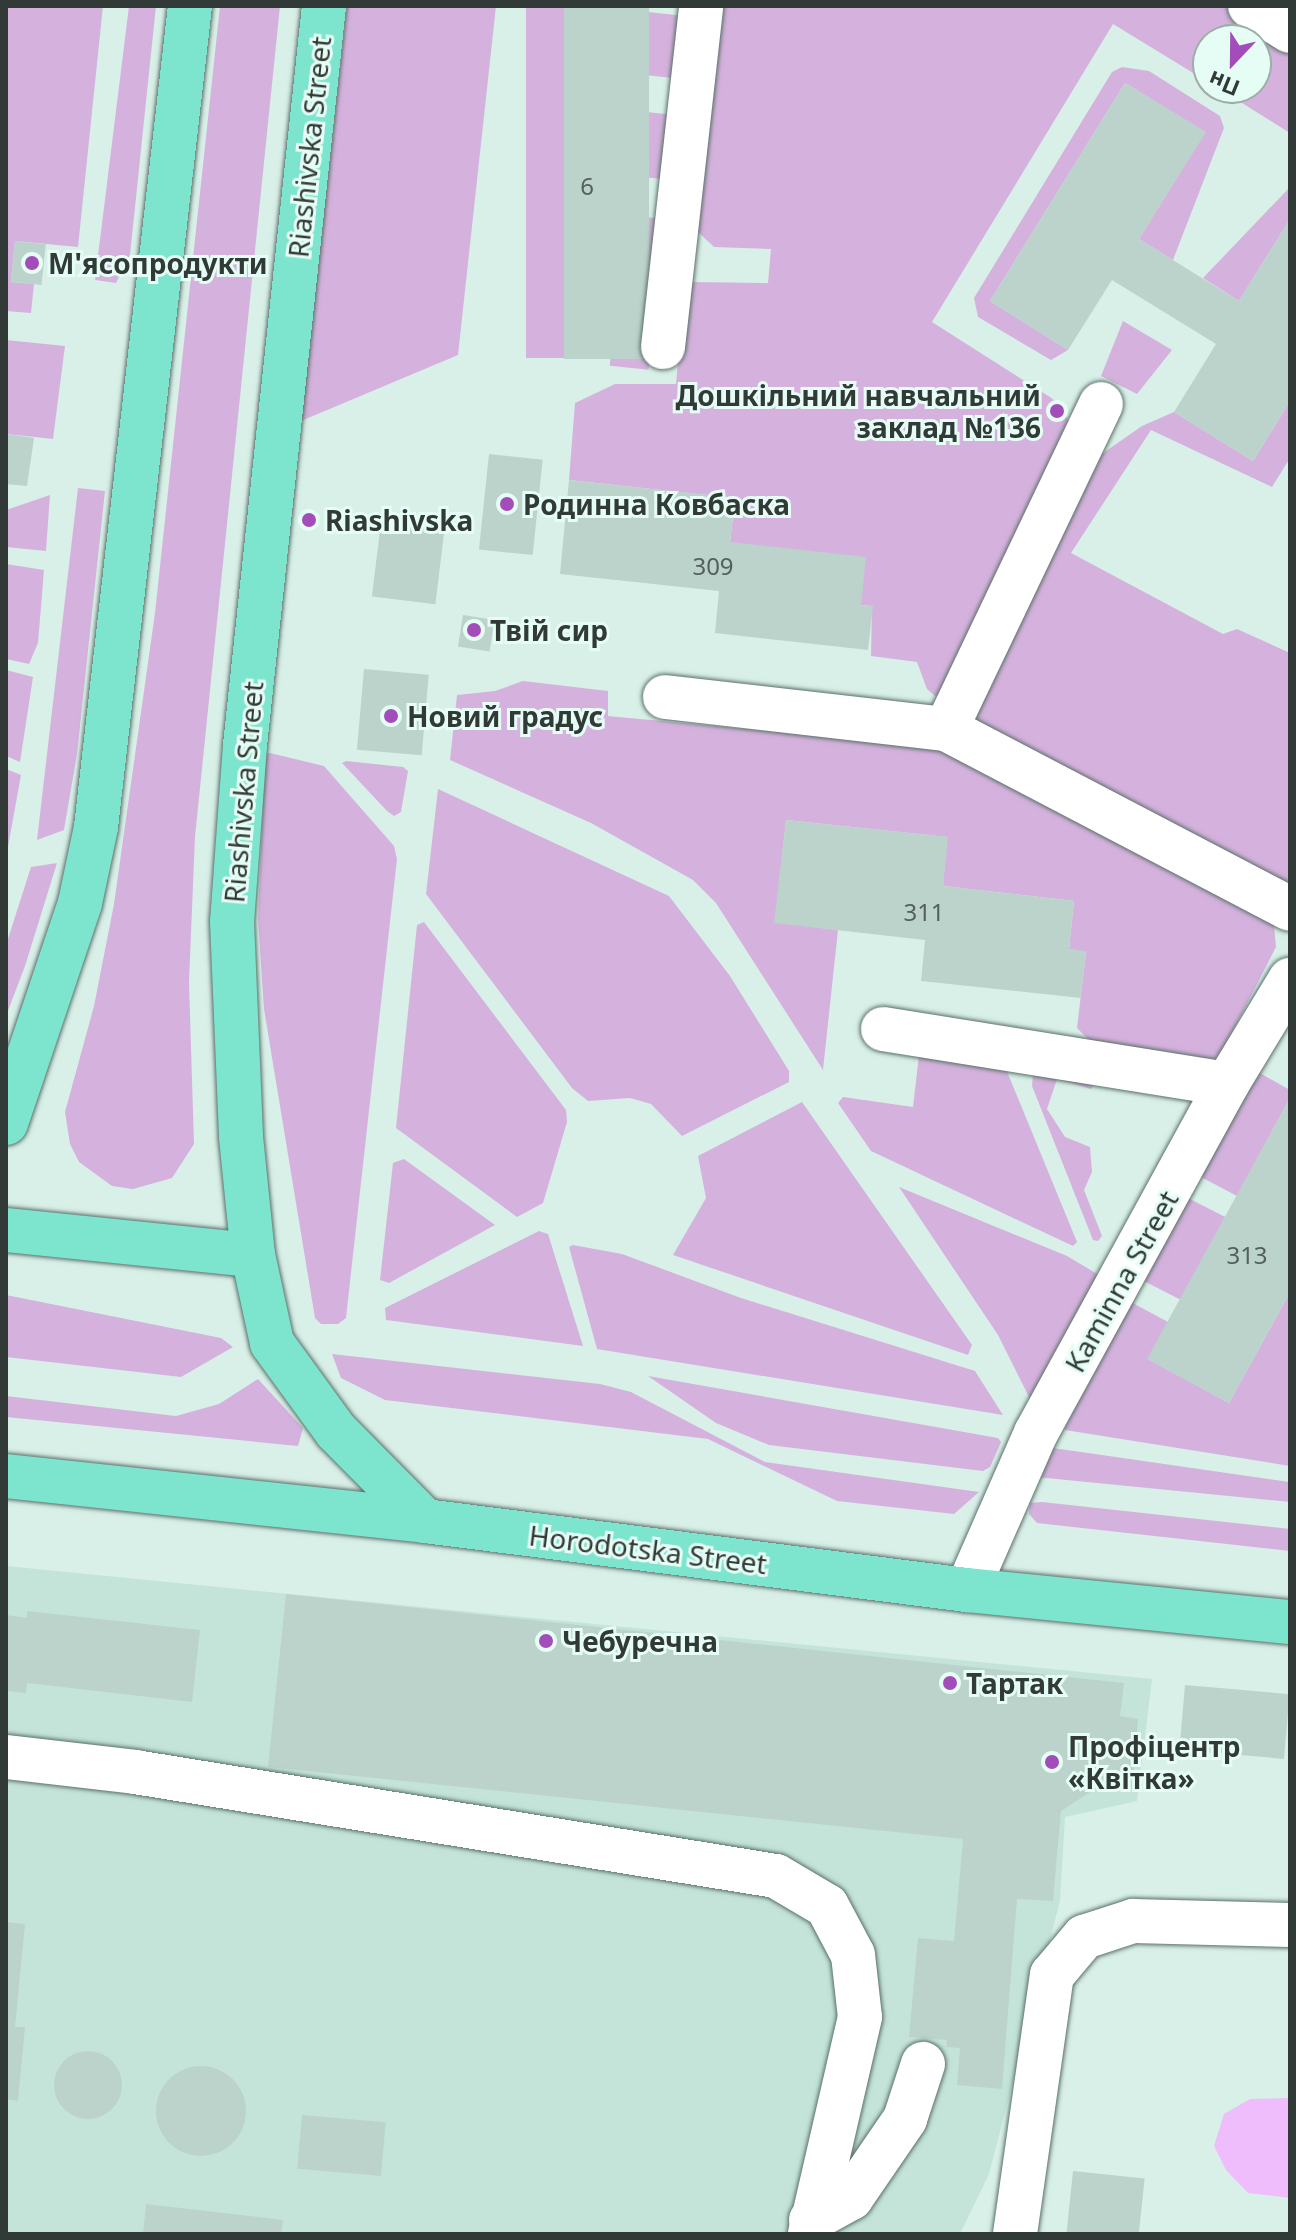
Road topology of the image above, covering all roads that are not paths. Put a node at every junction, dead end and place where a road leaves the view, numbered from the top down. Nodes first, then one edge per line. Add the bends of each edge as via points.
1 (190, 6) edge
2 (324, 6) edge
3 (701, 6) edge
4 (1250, 6) edge
5 (1290, 31) edge
6 (663, 347) dead end
7 (1101, 404) dead end
8 (665, 697) dead end
9 (946, 729) junction
10 (1290, 909) edge
11 (1290, 980) edge
12 (883, 1029) dead end
13 (1227, 1084) junction
14 (6, 1123) edge
15 (6, 1230) edge
16 (253, 1255) junction
17 (6, 1476) edge
18 (425, 1521) junction
19 (967, 1590) junction
20 (1290, 1622) edge
21 (6, 1757) edge
22 (1290, 1925) edge
23 (923, 2064) dead end
24 (810, 2227) edge
25 (1015, 2234) edge

1 - 14 main road via 96,827 80,903
2 - 16 main road, Riashivska Street via 245,745 232,921 241,1137
3 - 6 street
4 - 5 street
7 - 9 street
8 - 9 street
9 - 10 street
11 - 13 street, Kaminna Street
12 - 13 street
13 - 19 street, Kaminna Street via 1036,1433
15 - 16 main road
16 - 18 main road, Riashivska Street via 272,1343 336,1431
17 - 18 main road, Horodotska Street
18 - 19 main road, Horodotska Street
19 - 20 main road, Horodotska Street
21 - 24 street via 150,1774 776,1876 827,1906 853,1955 860,2017
22 - 25 street via 1133,1921 1084,1937 1052,1975
23 - 24 street via 905,2119 851,2198

